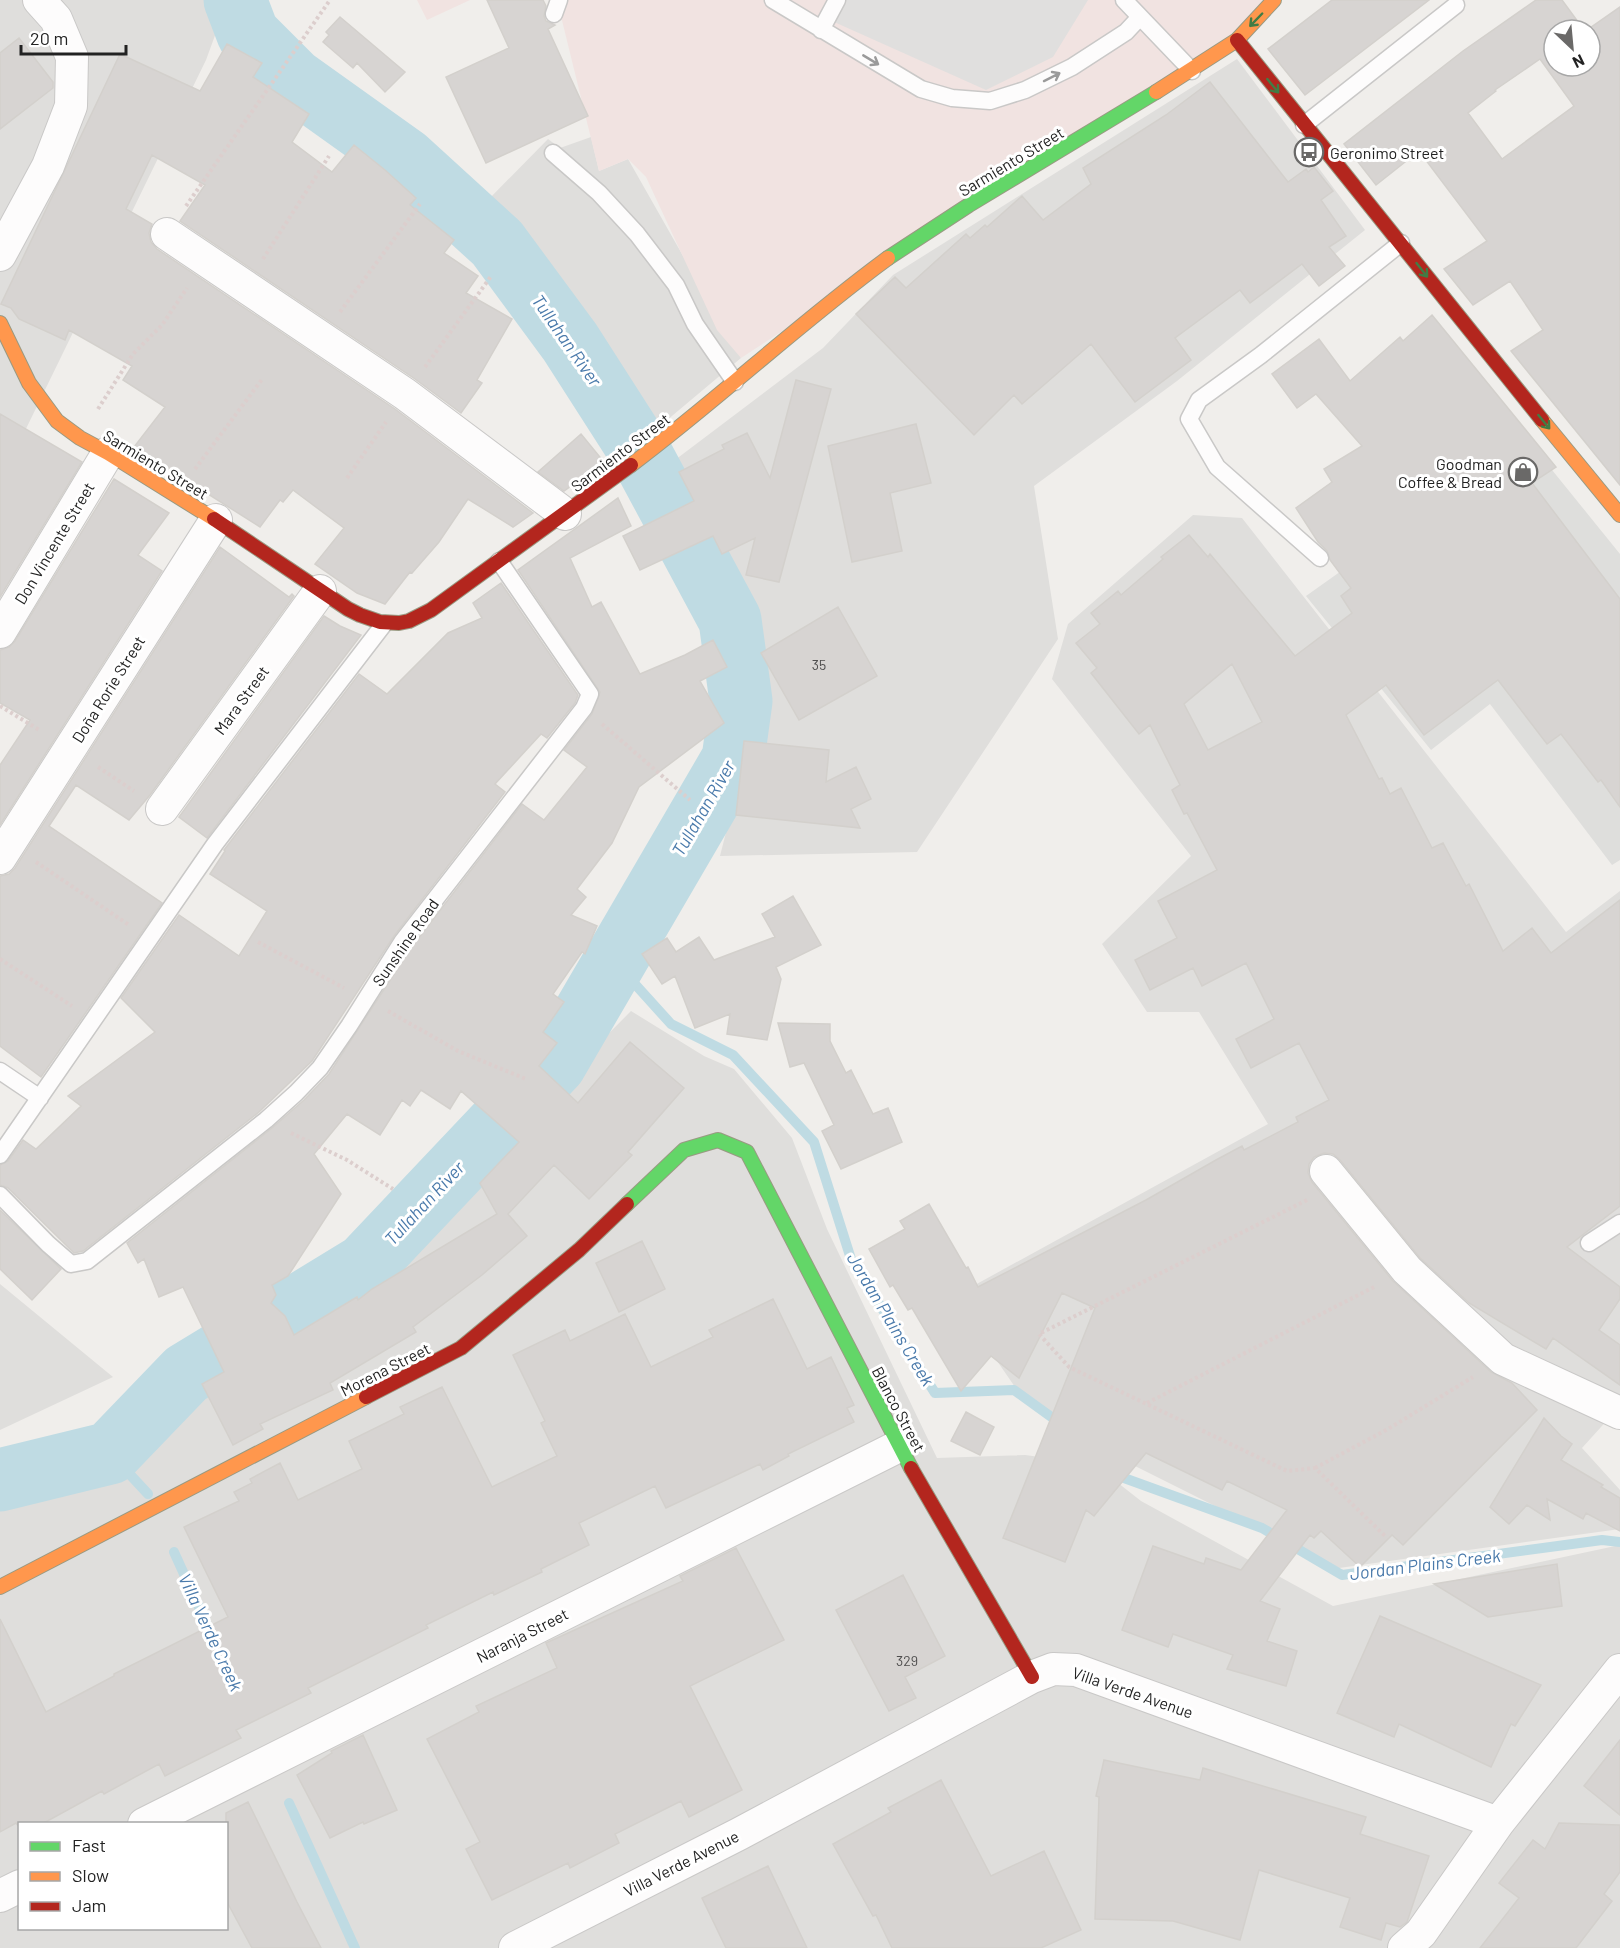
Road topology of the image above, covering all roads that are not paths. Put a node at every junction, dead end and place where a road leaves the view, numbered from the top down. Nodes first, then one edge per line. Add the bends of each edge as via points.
1 (39, 0) edge
2 (773, 0) edge
3 (837, 0) edge
4 (1124, 0) edge
5 (1274, 0) edge
6 (1456, 5) dead end
7 (1140, 17) junction
8 (821, 30) junction
9 (1237, 40) junction
10 (1192, 71) junction
11 (1304, 125) junction
12 (553, 153) dead end
13 (167, 234) road end
14 (1401, 243) junction
15 (0, 255) edge
16 (0, 323) edge
17 (735, 382) junction
18 (108, 453) junction
19 (565, 514) junction
20 (1620, 515) edge
21 (216, 520) junction
22 (1320, 558) dead end
23 (499, 561) junction
24 (320, 591) junction
25 (384, 624) junction
26 (0, 632) edge
27 (162, 809) road end
28 (5, 851) edge
29 (0, 1071) edge
30 (40, 1098) junction
31 (747, 1152) joint
32 (0, 1155) edge
33 (1332, 1178) road end
34 (0, 1195) edge
35 (1620, 1223) edge
36 (1589, 1243) dead end
37 (1620, 1413) edge
38 (899, 1446) junction
39 (0, 1587) edge
40 (1620, 1670) edge
41 (1032, 1677) junction
42 (148, 1822) edge
43 (1498, 1823) junction
44 (18, 1887) edge
45 (0, 1896) edge
46 (515, 1948) edge
47 (1404, 1948) edge

1 - 15 street via 56,19 72,57 71,106 48,165
2 - 8 lane
3 - 8 lane
4 - 7 lane
5 -> 9 street, Sarmiento Street
6 - 11 lane
8 -> 7 lane via 921,89 952,98 990,101 1025,90 1072,67 1126,32
7 - 10 lane
9 - 10 street, Sarmiento Street
9 -> 11 street
10 - 17 street, Sarmiento Street via 888,258
11 - 14 street
12 - 17 lane via 599,193 637,234 676,285 695,324
13 - 19 street via 405,394
14 -> 20 street
14 - 22 lane via 1262,355 1199,400 1189,419 1216,467
16 - 18 street, Sarmiento Street via 42,403 57,421
17 - 19 street, Sarmiento Street
18 - 21 street, Sarmiento Street
18 - 26 street, Don Vincente Street
19 - 23 street, Sarmiento Street
21 - 24 street, Sarmiento Street
21 - 28 street, Doña Rorie Street
23 - 25 street, Sarmiento Street via 416,619
23 - 34 lane, Sunshine Road via 590,694 584,708 402,942 320,1068 266,1120 87,1261 71,1264
24 - 25 street, Sarmiento Street via 366,619
24 - 27 street, Mara Street
25 - 30 lane via 215,844
29 - 30 lane
30 - 32 lane
31 - 38 street, Blanco Street
31 - 39 street, Morena Street via 718,1140 684,1150 579,1250 461,1348
33 - 37 street via 1407,1270 1503,1359
35 - 36 lane
38 - 41 street, Blanco Street
38 - 42 street, Naranja Street
40 - 43 street
41 - 43 street, Villa Verde Avenue via 1053,1669 1076,1670
41 - 46 street, Villa Verde Avenue via 739,1834
43 - 47 street via 1421,1933
44 - 45 street

